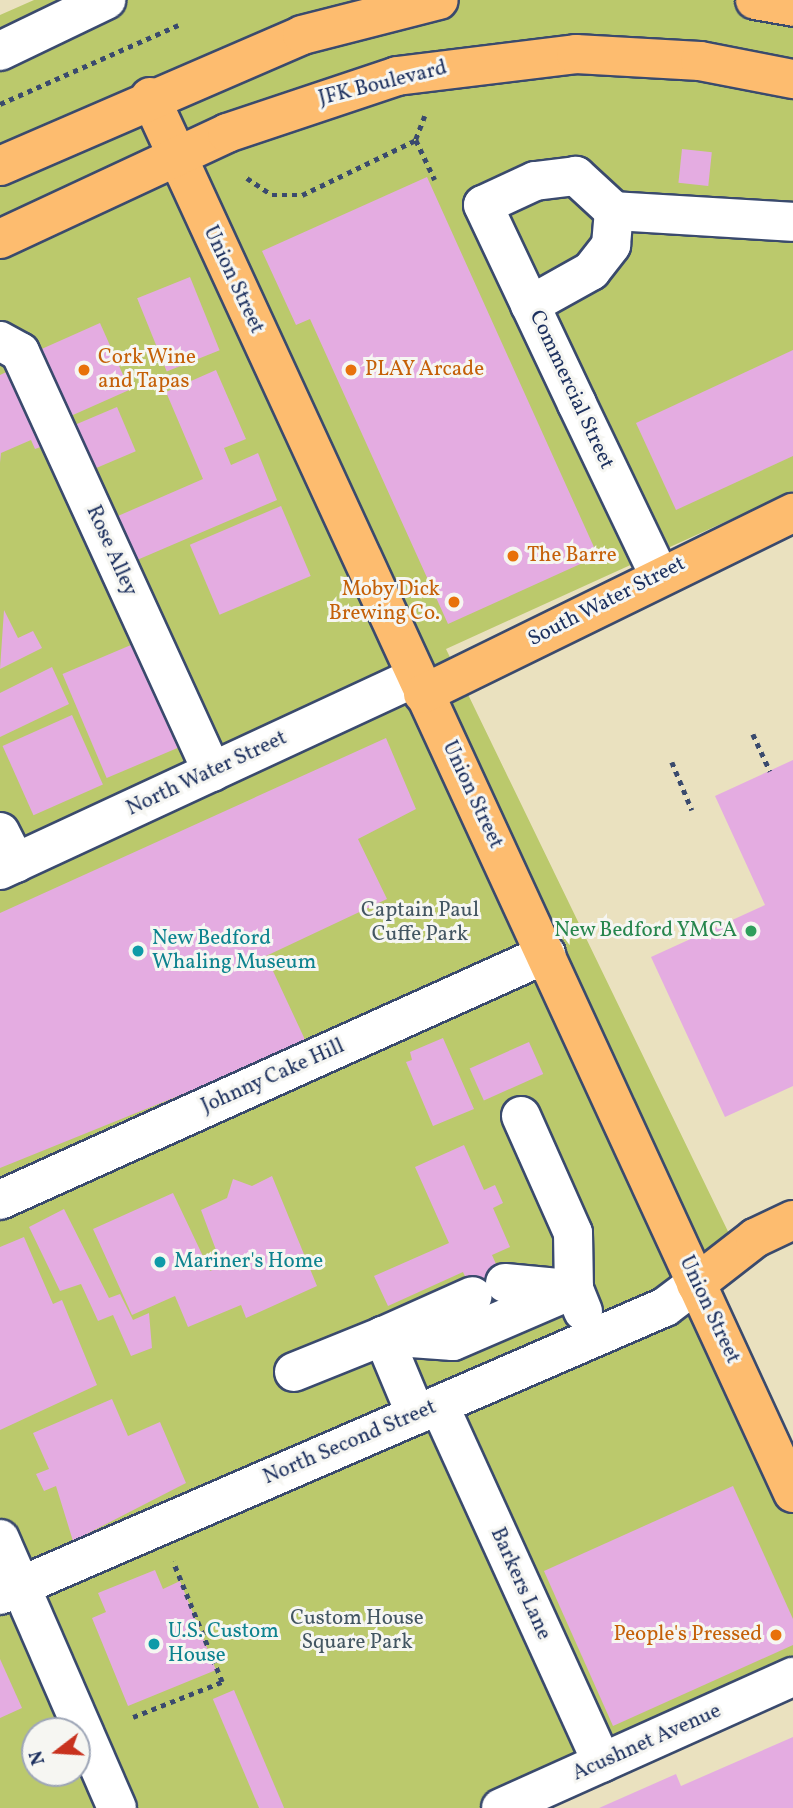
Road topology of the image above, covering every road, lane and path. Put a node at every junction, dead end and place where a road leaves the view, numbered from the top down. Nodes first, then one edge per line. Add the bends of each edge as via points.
1 (106, 0) edge
2 (439, 0) edge
3 (755, 0) edge
4 (793, 7) edge
5 (178, 25) dead end
6 (0, 51) edge
7 (793, 79) edge
8 (150, 97) junction
9 (0, 104) edge
10 (425, 116) dead end
11 (416, 141) junction
12 (176, 155) junction
13 (0, 166) edge
14 (247, 178) dead end
15 (435, 180) dead end
16 (614, 211) junction
17 (793, 222) edge
18 (0, 239) edge
19 (530, 304) junction
20 (0, 341) edge
21 (793, 513) edge
22 (659, 575) junction
23 (419, 686) junction
24 (753, 734) dead end
25 (672, 762) dead end
26 (770, 771) dead end
27 (212, 772) junction
28 (692, 810) dead end
29 (5, 855) edge
30 (546, 954) junction
31 (521, 1116) dead end
32 (0, 1200) edge
33 (793, 1220) edge
34 (696, 1284) junction
35 (574, 1289) junction
36 (383, 1336) junction
37 (594, 1338) junction
38 (293, 1372) dead end
39 (428, 1410) junction
40 (793, 1493) edge
41 (0, 1539) edge
42 (173, 1562) dead end
43 (10, 1591) edge
44 (793, 1677) edge
45 (133, 1717) dead end
46 (602, 1763) junction
47 (117, 1808) edge
48 (501, 1808) edge

1 - 6 street
2 - 8 main road via 303,35
3 - 4 main road
5 - 9 path
7 - 12 main road, JFK Boulevard via 643,56 576,54 463,65 348,88
8 - 12 main road, Union Street
8 - 13 main road
10 - 11 path
11 - 14 path via 302,195 272,195
11 - 15 path
12 - 18 main road, JFK Boulevard
12 - 23 main road, Union Street
16 - 17 street
16 - 19 street via 616,229 603,258
16 - 19 street, Commercial Street via 576,176 535,181 483,205
19 - 22 street, Commercial Street
20 - 27 street, Rose Alley via 20,352
21 - 22 main road, South Water Street
22 - 23 main road, South Water Street
23 - 27 street, North Water Street
23 - 30 main road, Union Street
24 - 26 path
25 - 28 path
27 - 29 street, North Water Street
30 - 32 street, Johnny Cake Hill
30 - 34 main road, Union Street
31 - 35 street via 573,1233
33 - 34 main road via 746,1244
34 - 37 street, North Second Street via 665,1307
34 - 40 main road, Union Street
35 - 36 street via 489,1289
35 - 36 street via 453,1341
35 - 37 street
36 - 38 street
36 - 39 street, Barkers Lane
37 - 39 street, North Second Street
39 - 43 street, North Second Street
39 - 46 street, Barkers Lane
41 - 43 street
42 - 45 path via 222,1682
43 - 47 street
44 - 46 street, Acushnet Avenue
46 - 48 street, Acushnet Avenue

